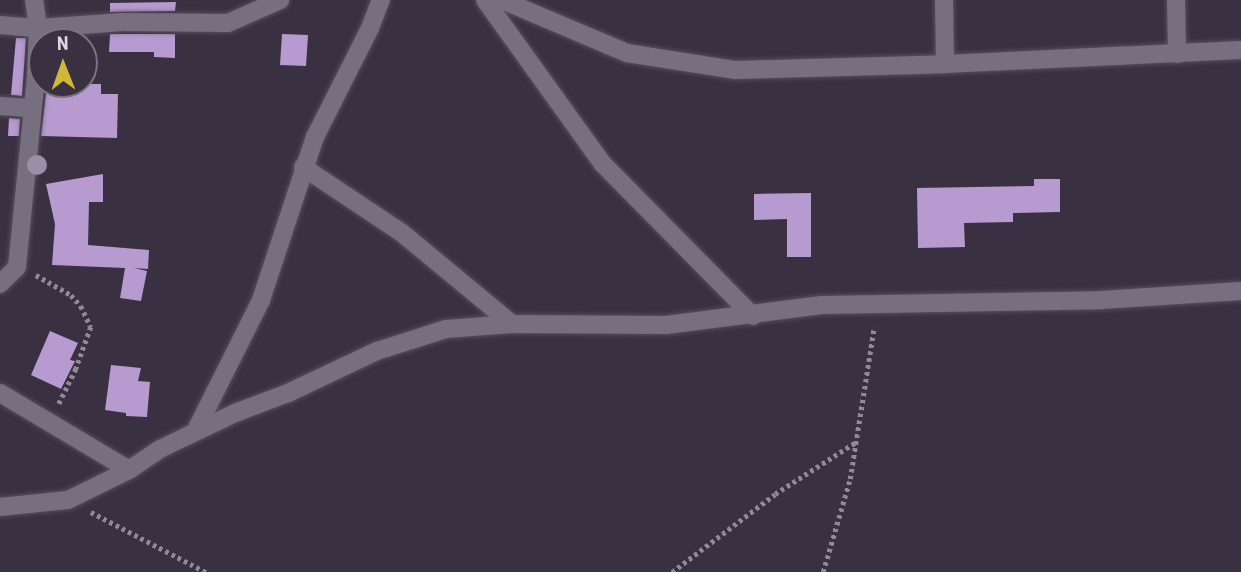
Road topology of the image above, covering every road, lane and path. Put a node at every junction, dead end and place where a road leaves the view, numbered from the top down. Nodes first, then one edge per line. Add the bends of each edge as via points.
1 (34, 0) edge
2 (280, 0) edge
3 (381, 0) edge
4 (485, 0) edge
5 (502, 0) edge
6 (944, 0) edge
7 (1176, 0) edge
8 (0, 25) edge
9 (38, 28) junction
10 (1241, 50) edge
11 (1177, 54) junction
12 (945, 64) junction
13 (33, 98) edge
14 (0, 106) edge
15 (32, 108) junction
16 (303, 167) junction
17 (17, 267) junction
18 (0, 284) edge
19 (1241, 291) edge
20 (883, 306) junction
21 (753, 316) junction
22 (512, 324) junction
23 (0, 393) edge
24 (48, 424) junction
25 (195, 432) junction
26 (857, 442) junction
27 (129, 470) junction
28 (68, 500) junction
29 (0, 507) edge
30 (206, 572) edge
31 (672, 572) edge
32 (823, 572) edge

1 - 9 street
2 - 9 street via 228,23 123,22
3 - 16 street
4 - 21 street via 602,163
5 - 12 street via 627,53 736,70
6 - 12 street
7 - 11 street
8 - 9 street
10 - 11 street
11 - 12 street
13 - 15 street
14 - 15 street
15 - 17 street
16 - 22 street via 402,233
16 - 25 street via 261,300
17 - 18 street
17 - 24 path via 71,295 91,327
19 - 20 street
20 - 21 street via 822,305
20 - 26 path via 874,328
21 - 22 street via 666,325
22 - 25 street via 446,329 377,351
23 - 24 street
24 - 27 street
25 - 27 street
26 - 31 path via 775,494
26 - 32 path
27 - 28 street
28 - 29 street
28 - 30 path

